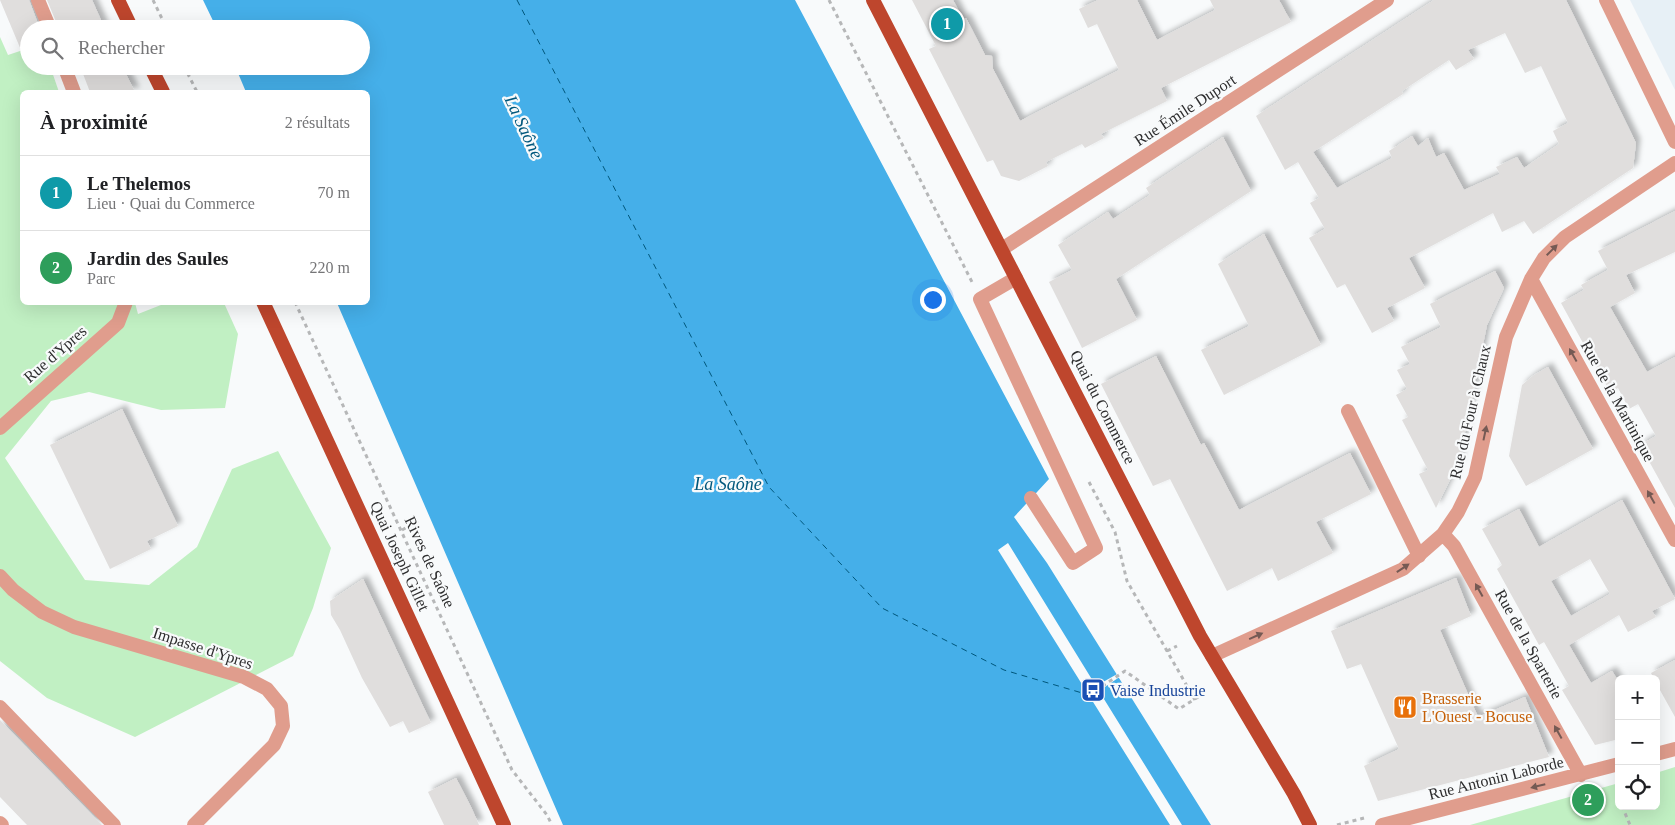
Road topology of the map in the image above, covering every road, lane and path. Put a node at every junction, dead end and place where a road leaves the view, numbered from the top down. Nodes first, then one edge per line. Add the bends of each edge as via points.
1 (38, 0) edge
2 (118, 0) edge
3 (153, 0) edge
4 (829, 0) edge
5 (873, 0) edge
6 (1387, 0) edge
7 (1606, 0) edge
8 (46, 20) edge
9 (128, 20) edge
10 (163, 20) edge
11 (67, 75) edge
12 (154, 75) edge
13 (188, 75) edge
14 (73, 90) edge
15 (161, 90) edge
16 (196, 90) edge
17 (1675, 142) edge
18 (1675, 164) edge
19 (1002, 249) junction
20 (964, 269) dead end
21 (1016, 278) junction
22 (1531, 279) junction
23 (125, 305) edge
24 (264, 305) edge
25 (296, 305) edge
26 (1348, 411) dead end
27 (0, 428) edge
28 (1031, 498) dead end
29 (418, 521) dead end
30 (402, 530) junction
31 (1443, 534) junction
32 (1675, 540) edge
33 (1419, 556) junction
34 (0, 576) edge
35 (1177, 646) dead end
36 (1167, 651) dead end
37 (1212, 656) junction
38 (1204, 694) dead end
39 (1089, 695) dead end
40 (0, 707) edge
41 (1675, 749) edge
42 (1660, 753) edge
43 (1616, 765) edge
44 (1581, 775) junction
45 (1624, 810) edge
46 (114, 825) edge
47 (194, 825) edge
48 (504, 825) edge
49 (552, 825) edge
50 (1310, 825) edge
51 (1382, 825) edge
52 (1630, 825) edge

1 - 8 street
2 - 9 main road
3 - 10 path
4 - 20 path
5 - 19 main road, Quai du Commerce
6 - 19 street, Rue Émile Duport
7 - 17 street
11 - 14 street
12 - 15 main road
13 - 16 path
22 -> 18 street, Rue du Four à Chaux via 1544,258 1565,237
19 - 21 main road, Quai du Commerce
21 - 28 street via 980,299 1096,548 1074,563
21 - 37 main road, Quai du Commerce
31 -> 22 street, Rue du Four à Chaux via 1475,477 1506,337
32 -> 22 street, Rue de la Martinique
23 - 27 street, Rue d'Ypres via 118,323
24 - 48 main road, Quai Joseph Gillet
25 - 30 path, Rives de Saône
26 - 33 street
29 - 30 path
30 - 49 path, Rives de Saône via 512,770
31 - 33 street, Rue du Four à Chaux
44 -> 31 street, Rue de la Sparterie via 1454,546
37 -> 33 street, Rue du Four à Chaux via 1403,569
34 - 47 street, Impasse d'Ypres via 13,590 50,616 74,627 244,677 267,689 281,706 283,726 274,746
35 - 36 path
37 - 50 main road, Quai du Commerce
38 - 39 path via 1179,709 1125,671
40 - 46 street
41 - 42 street
43 - 44 street, Rue Antonin Laborde
44 -> 51 street, Rue Antonin Laborde
45 - 52 path

